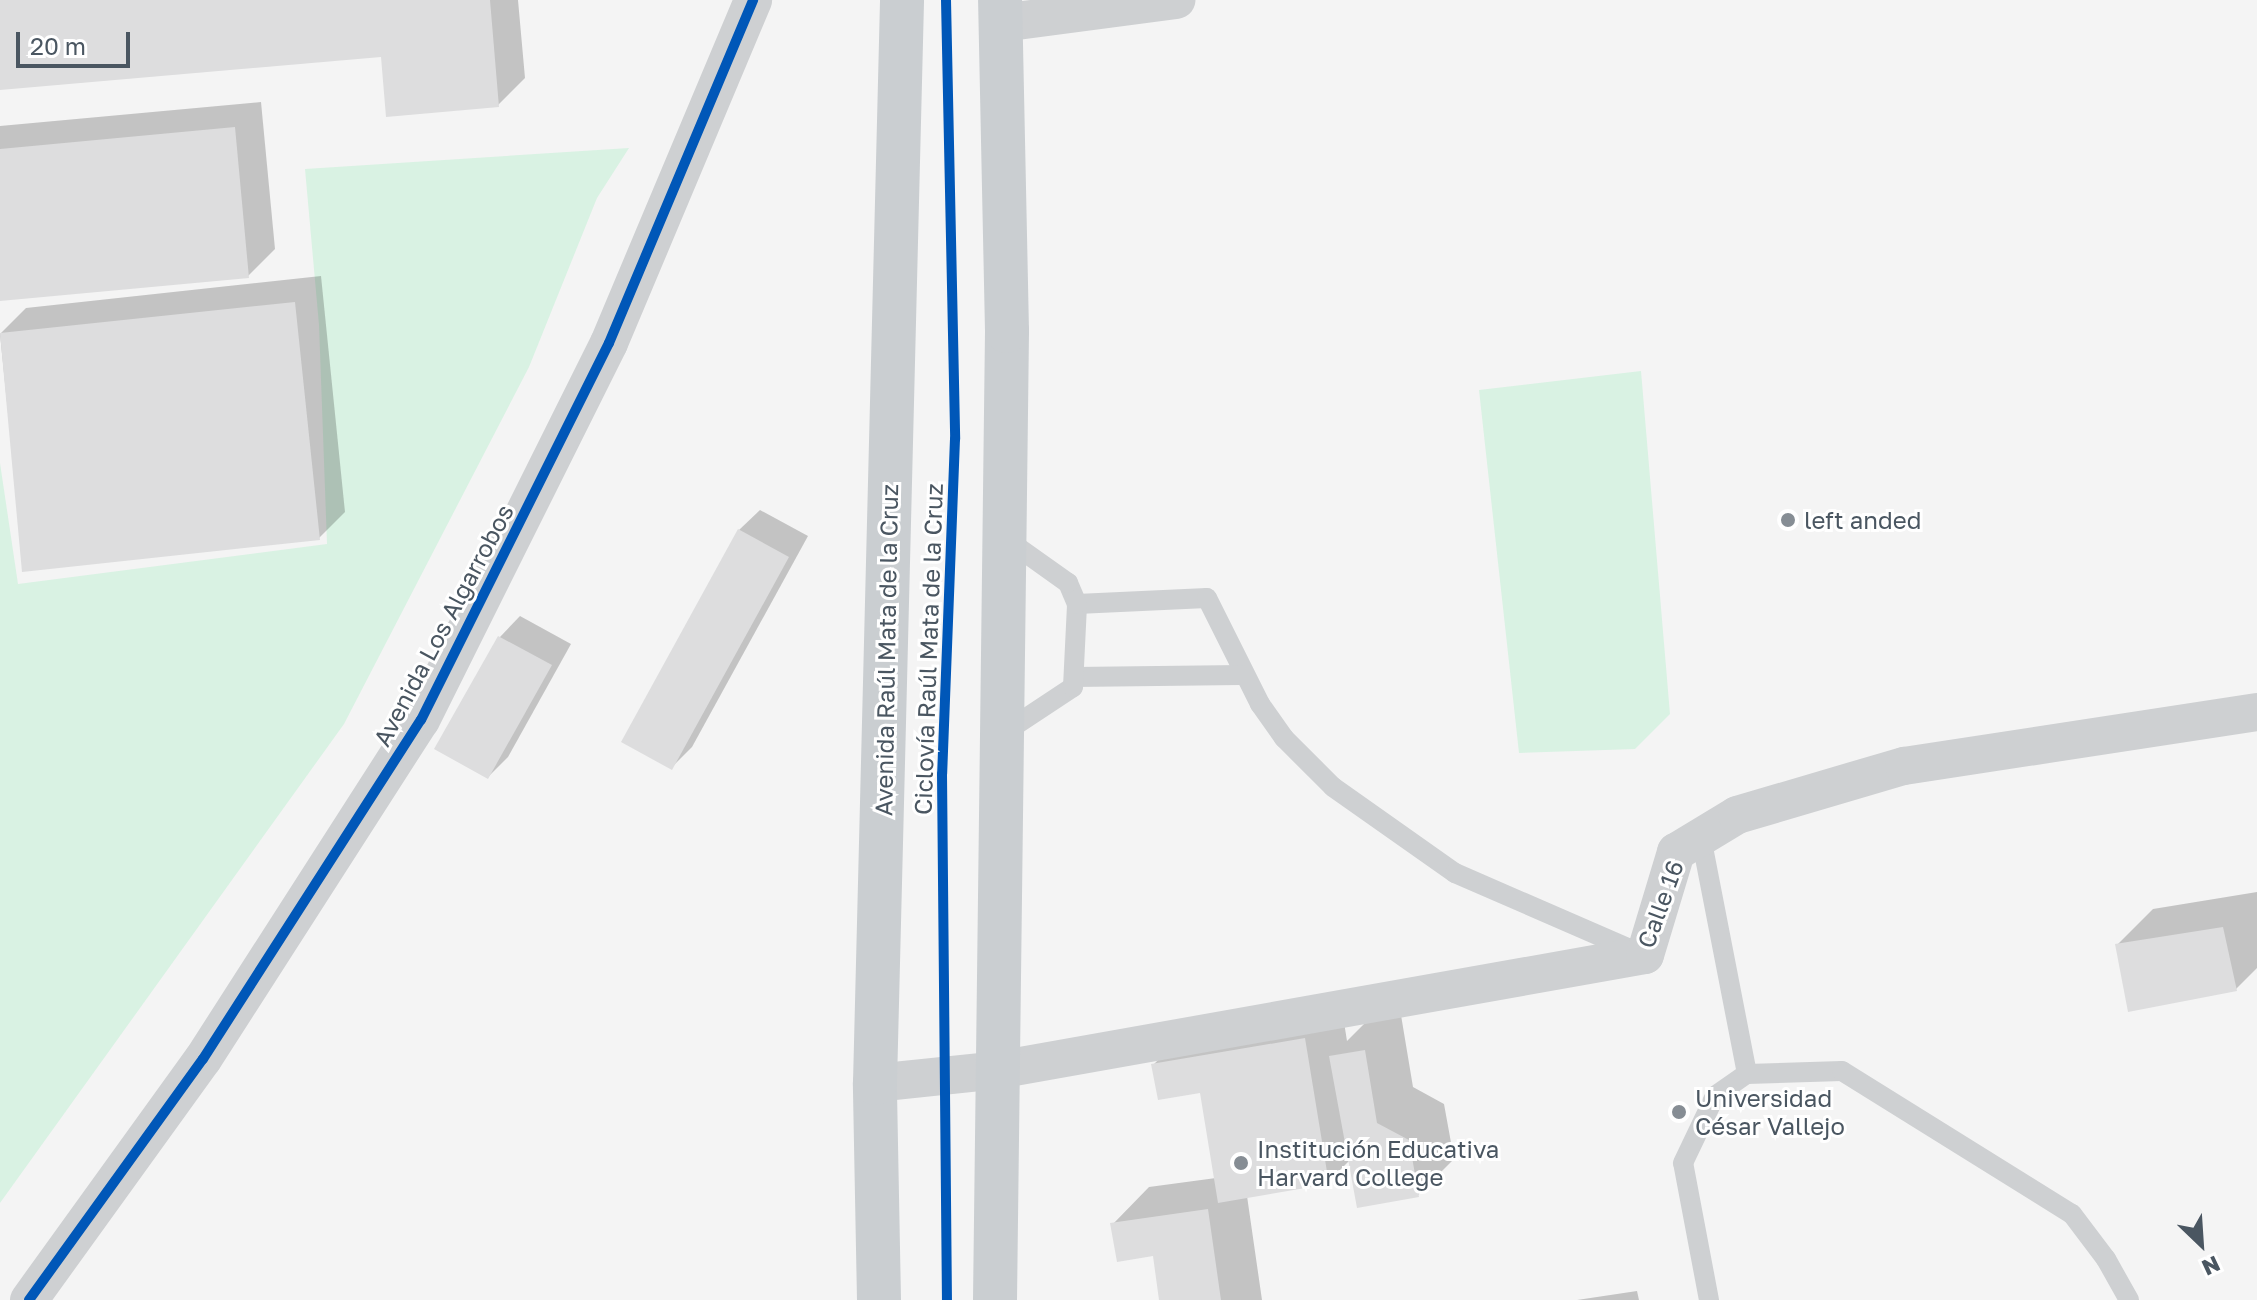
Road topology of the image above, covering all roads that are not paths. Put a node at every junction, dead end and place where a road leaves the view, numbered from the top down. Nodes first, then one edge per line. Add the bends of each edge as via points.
1 (753, 0) edge
2 (902, 0) edge
3 (1176, 0) edge
4 (1001, 11) edge
5 (1005, 538) junction
6 (1077, 604) junction
7 (1241, 675) junction
8 (1074, 677) junction
9 (2257, 712) edge
10 (1002, 734) junction
11 (1701, 837) junction
12 (1645, 955) junction
13 (998, 1070) junction
14 (1747, 1074) junction
15 (875, 1083) junction
16 (29, 1300) edge
17 (879, 1300) edge
18 (995, 1300) edge
19 (1709, 1300) edge
20 (2129, 1300) edge

1 - 16 street, Avenida Los Algarrobos via 609,343 421,720 203,1059
2 - 15 main road, Avenida Raúl Mata de la Cruz
3 - 4 street
4 - 5 main road
5 - 6 lane via 1068,583
5 - 10 main road
6 - 7 lane via 1207,598
6 - 8 lane
7 - 8 lane
7 - 12 lane via 1284,738 1333,787 1387,826 1455,873 1505,899
8 - 10 lane via 1073,687
9 - 11 street, Calle 16 via 1904,766 1737,815
10 - 13 main road
11 - 12 street, Calle 16 via 1676,852
11 - 14 lane
12 - 13 street, Calle 16
13 - 15 street, Calle 16
13 - 18 main road
14 - 19 lane via 1715,1096 1683,1163
14 - 20 lane via 1842,1071 2072,1214
15 - 17 main road, Avenida Raúl Mata de la Cruz

